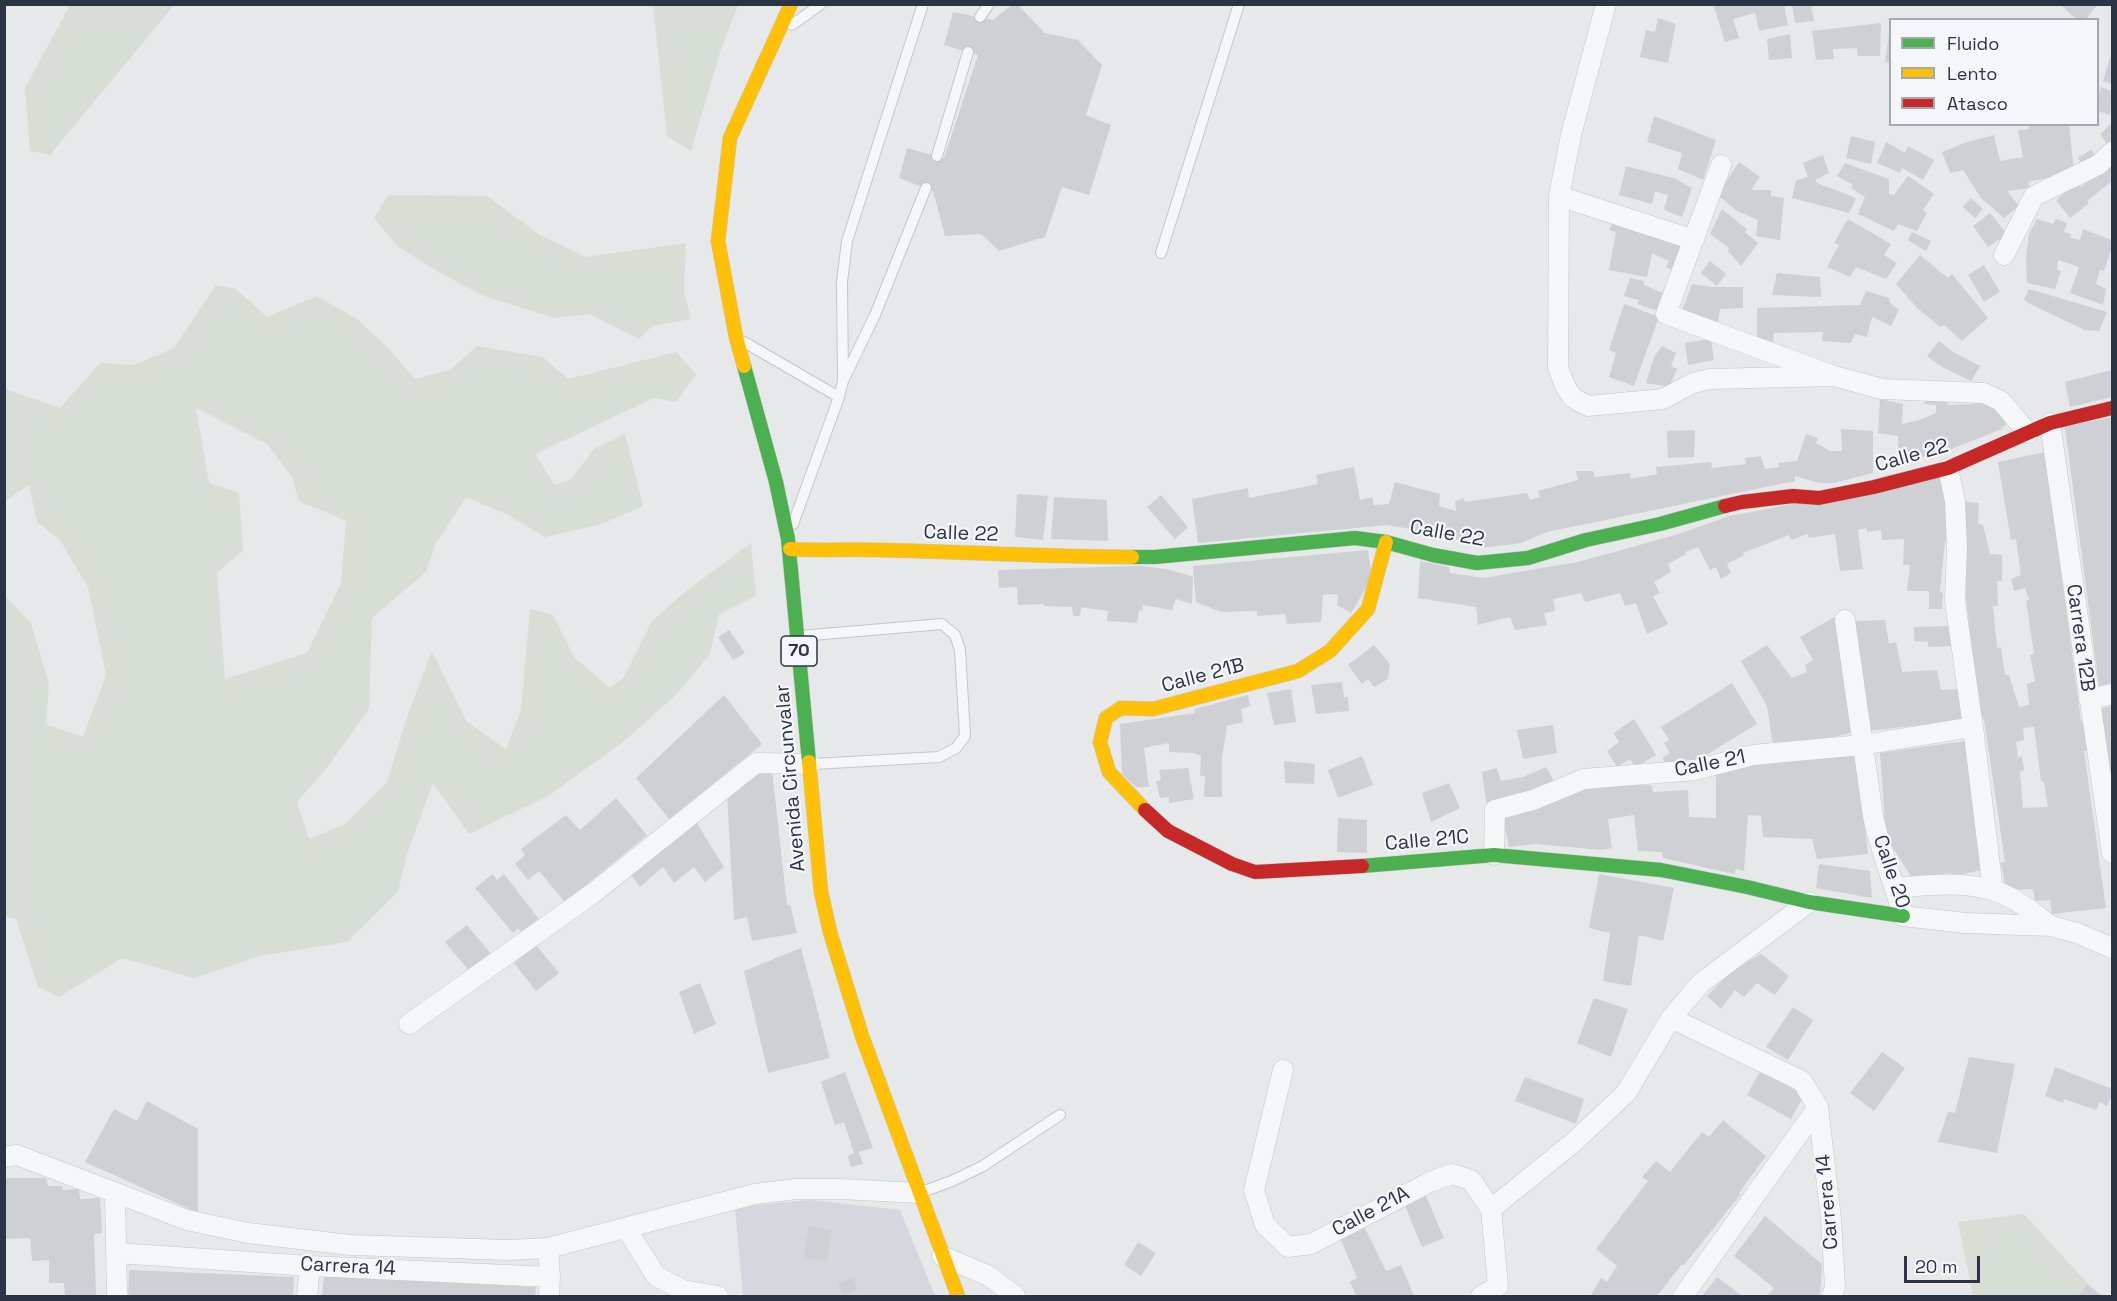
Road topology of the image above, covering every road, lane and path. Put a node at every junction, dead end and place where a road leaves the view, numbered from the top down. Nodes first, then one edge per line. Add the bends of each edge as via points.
1 (791, 4) edge
2 (821, 4) edge
3 (923, 4) edge
4 (989, 4) edge
5 (1239, 4) edge
6 (1606, 4) edge
7 (980, 17) dead end
8 (777, 35) junction
9 (968, 52) dead end
10 (2112, 152) edge
11 (937, 156) dead end
12 (1721, 165) dead end
13 (926, 189) dead end
14 (1559, 196) junction
15 (1694, 240) junction
16 (1161, 253) dead end
17 (2004, 255) dead end
18 (736, 338) junction
19 (1834, 376) junction
20 (843, 381) junction
21 (839, 398) junction
22 (2112, 408) edge
23 (2050, 423) junction
24 (2028, 433) junction
25 (1948, 468) junction
26 (1386, 542) junction
27 (789, 544) junction
28 (1845, 620) dead end
29 (798, 636) junction
30 (2112, 694) edge
31 (2089, 699) junction
32 (1973, 727) junction
33 (1100, 742) joint
34 (1862, 745) junction
35 (810, 764) junction
36 (2112, 853) edge
37 (1494, 855) junction
38 (1895, 888) junction
39 (1993, 890) junction
40 (1809, 902) junction
41 (1903, 915) junction
42 (2051, 926) junction
43 (2112, 948) edge
44 (1671, 1018) junction
45 (410, 1024) dead end
46 (1283, 1070) dead end
47 (1818, 1107) junction
48 (1060, 1115) dead end
49 (4, 1157) edge
50 (116, 1193) junction
51 (919, 1193) junction
52 (1491, 1209) junction
53 (626, 1228) junction
54 (548, 1248) junction
55 (117, 1252) junction
56 (942, 1256) junction
57 (310, 1266) junction
58 (549, 1287) edge
59 (1489, 1291) edge
60 (117, 1296) edge
61 (307, 1296) edge
62 (718, 1296) edge
63 (958, 1296) edge
64 (1015, 1296) edge
65 (1683, 1296) edge
66 (1832, 1296) edge

1 - 8 street, Avenida Circunvalar / 70
2 - 8 lane
3 - 20 lane via 846,241 842,282
4 - 7 lane
5 - 16 lane
6 - 14 street
8 - 18 street, Avenida Circunvalar / 70 via 730,138 718,241
9 - 11 lane
10 - 17 street via 2098,165 2034,196
12 - 15 street
13 - 20 lane via 875,315
14 - 15 street
14 - 19 street via 1558,367 1574,398 1588,406 1663,399 1710,379
15 - 19 street via 1666,314
18 - 21 lane
18 - 27 street, Avenida Circunvalar / 70
19 - 24 street via 1882,389 1984,393 2001,401
20 - 21 lane
21 - 27 lane
22 - 23 street, Calle 22
23 - 24 street, Calle 22
23 - 31 street, Carrera 12B
24 - 25 street, Calle 22
25 - 26 street, Calle 22 via 1819,498 1792,495 1742,502 1528,558 1477,563
25 - 32 street via 1955,501 1955,601
26 - 27 street, Calle 22 via 1355,538 1155,557 827,551
26 - 33 street, Calle 21B via 1368,609 1330,651 1298,671 1153,709 1122,708 1106,718
27 - 29 street, Avenida Circunvalar / 70
28 - 34 street, Calle 20
29 - 35 street, Avenida Circunvalar / 70
29 - 35 lane via 942,624 955,635 960,650 965,736 956,748 939,758
30 - 31 street
31 - 36 street, Carrera 12B
32 - 34 street, Calle 21
32 - 39 street
33 - 37 street, Calle 21C via 1109,772 1168,831 1255,872
34 - 37 street, Calle 21 via 1753,755 1695,770 1584,779 1533,800 1495,810
34 - 38 street, Calle 20 via 1879,843
35 - 45 street via 756,763 592,894
35 - 51 street, Avenida Circunvalar / 70 via 821,892 830,932 862,1036
37 - 40 street, Calle 21C via 1661,870
38 - 39 street via 1960,884
38 - 41 street, Calle 20
39 - 42 street
40 - 41 street, Calle 21C
40 - 44 street via 1701,983
41 - 42 street, Calle 20 via 1965,923
42 - 43 street, Calle 20
44 - 47 street via 1802,1081
44 - 52 street via 1626,1092 1575,1141
46 - 52 street, Calle 21A via 1254,1190 1264,1226 1288,1247 1311,1244 1452,1174 1470,1180
47 - 65 street
47 - 66 street, Carrera 14 via 1831,1219
48 - 51 lane via 983,1166
49 - 50 street via 16,1155
50 - 54 street via 187,1220 248,1233 350,1245
50 - 55 street
51 - 53 street via 796,1189 755,1194
51 - 56 street, Avenida Circunvalar / 70
52 - 59 street
53 - 54 street
53 - 62 street via 656,1276 683,1290
54 - 58 street, Carrera 14
55 - 57 street, Carrera 14
55 - 60 street
56 - 63 street, Avenida Circunvalar / 70
56 - 64 street via 988,1276
57 - 58 street, Carrera 14
57 - 61 street

